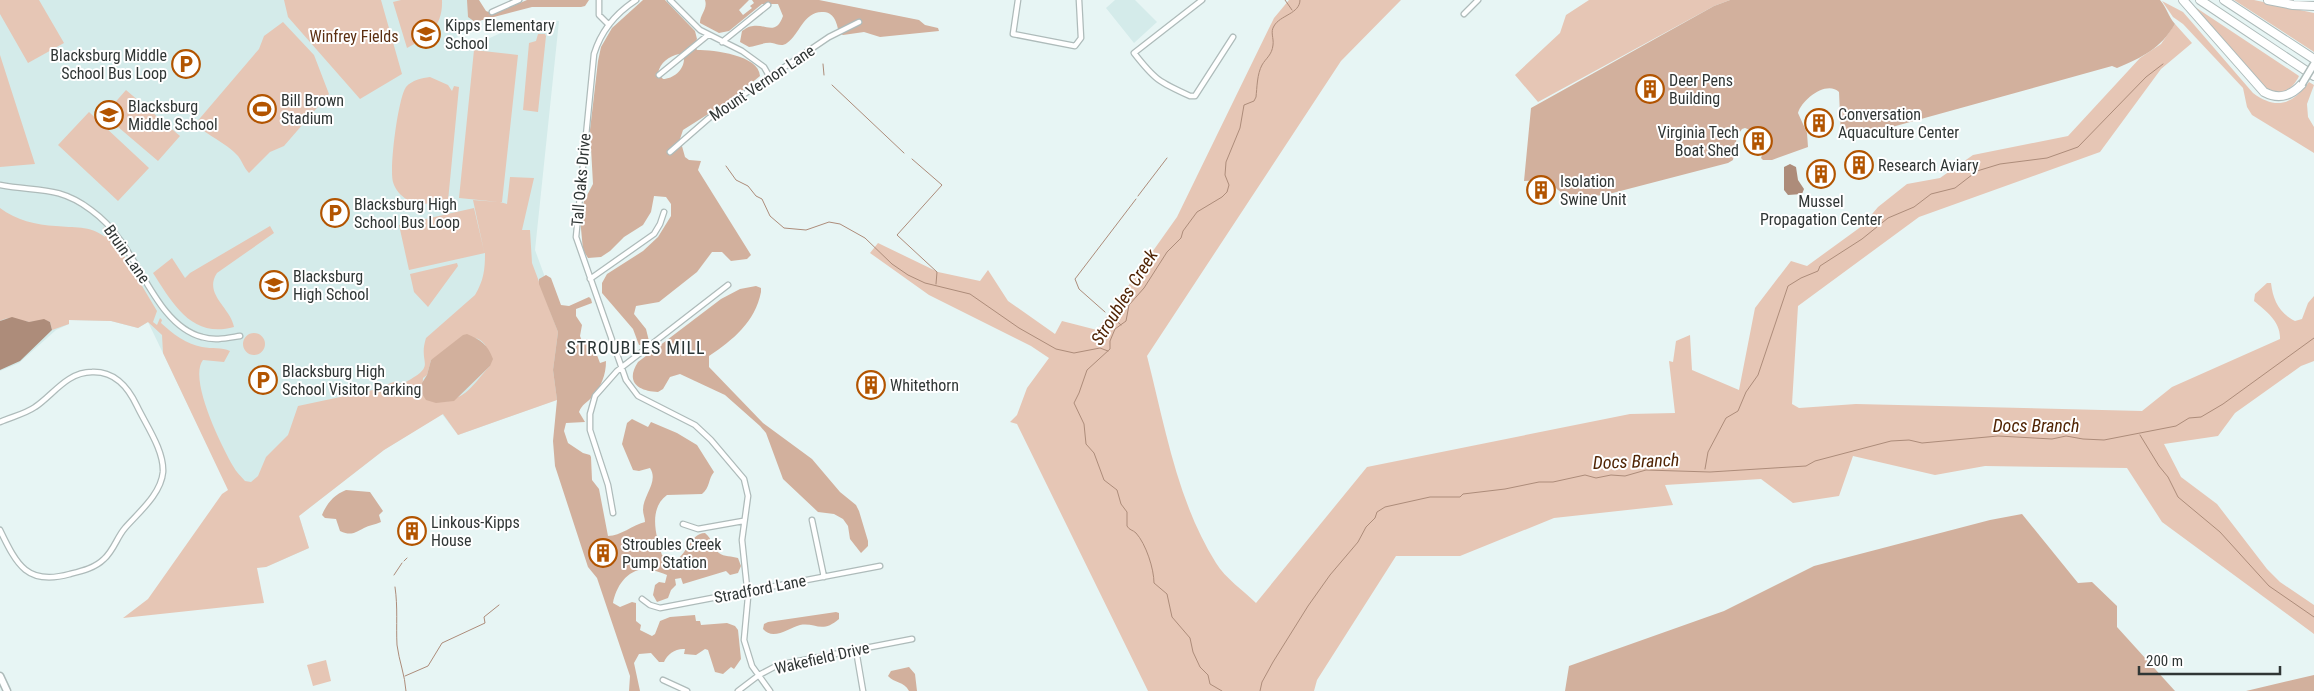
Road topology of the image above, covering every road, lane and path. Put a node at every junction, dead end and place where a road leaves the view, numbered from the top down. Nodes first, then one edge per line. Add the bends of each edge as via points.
1 (520, 0) edge
2 (599, 0) edge
3 (636, 0) edge
4 (670, 0) edge
5 (1018, 0) edge
6 (1079, 0) edge
7 (1202, 0) edge
8 (1478, 0) edge
9 (2183, 0) edge
10 (2200, 0) edge
11 (2224, 0) edge
12 (2268, 0) edge
13 (768, 5) dead end
14 (2311, 8) edge
15 (492, 12) dead end
16 (1464, 14) dead end
17 (859, 22) dead end
18 (609, 25) junction
19 (708, 35) junction
20 (1233, 37) dead end
21 (722, 42) junction
22 (2314, 59) edge
23 (2314, 64) edge
24 (659, 75) dead end
25 (2314, 76) edge
26 (773, 77) junction
27 (2302, 84) joint
28 (670, 152) dead end
29 (0, 185) edge
30 (664, 212) dead end
31 (590, 279) junction
32 (728, 285) dead end
33 (240, 336) dead end
34 (622, 367) junction
35 (0, 422) edge
36 (613, 512) dead end
37 (812, 520) dead end
38 (743, 521) junction
39 (683, 524) dead end
40 (0, 530) edge
41 (880, 566) dead end
42 (824, 577) junction
43 (748, 592) junction
44 (642, 599) dead end
45 (912, 639) dead end
46 (856, 650) junction
47 (759, 675) junction
48 (0, 676) edge
49 (663, 680) dead end
50 (8, 691) edge
51 (687, 691) edge
52 (738, 691) edge
53 (770, 691) edge
54 (863, 691) edge

1 - 15 street
2 - 18 street via 599,15
3 - 18 street, Tall Oaks Drive
4 - 19 street via 688,20
5 - 6 street via 1013,34 1075,46 1081,38
7 - 20 street via 1134,53 1154,78 1195,96
8 - 16 street
9 - 27 highway via 2264,92 2274,97 2287,96
10 - 25 highway
11 - 22 highway
12 - 14 highway
13 - 21 street
17 - 26 street, Mount Vernon Lane via 829,37
18 - 31 street, Tall Oaks Drive via 596,46 592,67 576,228 578,246
19 - 21 street
19 - 24 street
21 - 26 street via 742,51
23 - 27 main road, bridge
26 - 28 street, Mount Vernon Lane via 709,118
29 - 33 street, Bruin Lane via 52,191 89,208 121,240 177,324 202,337
30 - 31 street via 654,234
31 - 34 street, Tall Oaks Drive
32 - 34 street
34 - 36 street via 599,390 591,407 590,420
34 - 38 street, Tall Oaks Drive via 628,384 638,396 695,425 740,473 748,492
35 - 40 street via 34,409 77,375 107,374 117,378 131,395 158,451 163,469 158,489 150,500 122,532 105,558 87,569 58,577 41,577 26,571 14,559
37 - 42 street
38 - 39 street via 698,529
38 - 43 street, Tall Oaks Drive
41 - 42 street, Stradford Lane
42 - 43 street, Stradford Lane
43 - 44 street, Stradford Lane via 660,608
43 - 47 street, Tall Oaks Drive via 744,640 749,660
45 - 46 street, Wakefield Drive
46 - 47 street, Wakefield Drive via 784,663
46 - 54 street
47 - 52 street, Wakefield Drive
47 - 53 street, Tall Oaks Drive
48 - 50 main road
49 - 51 street

